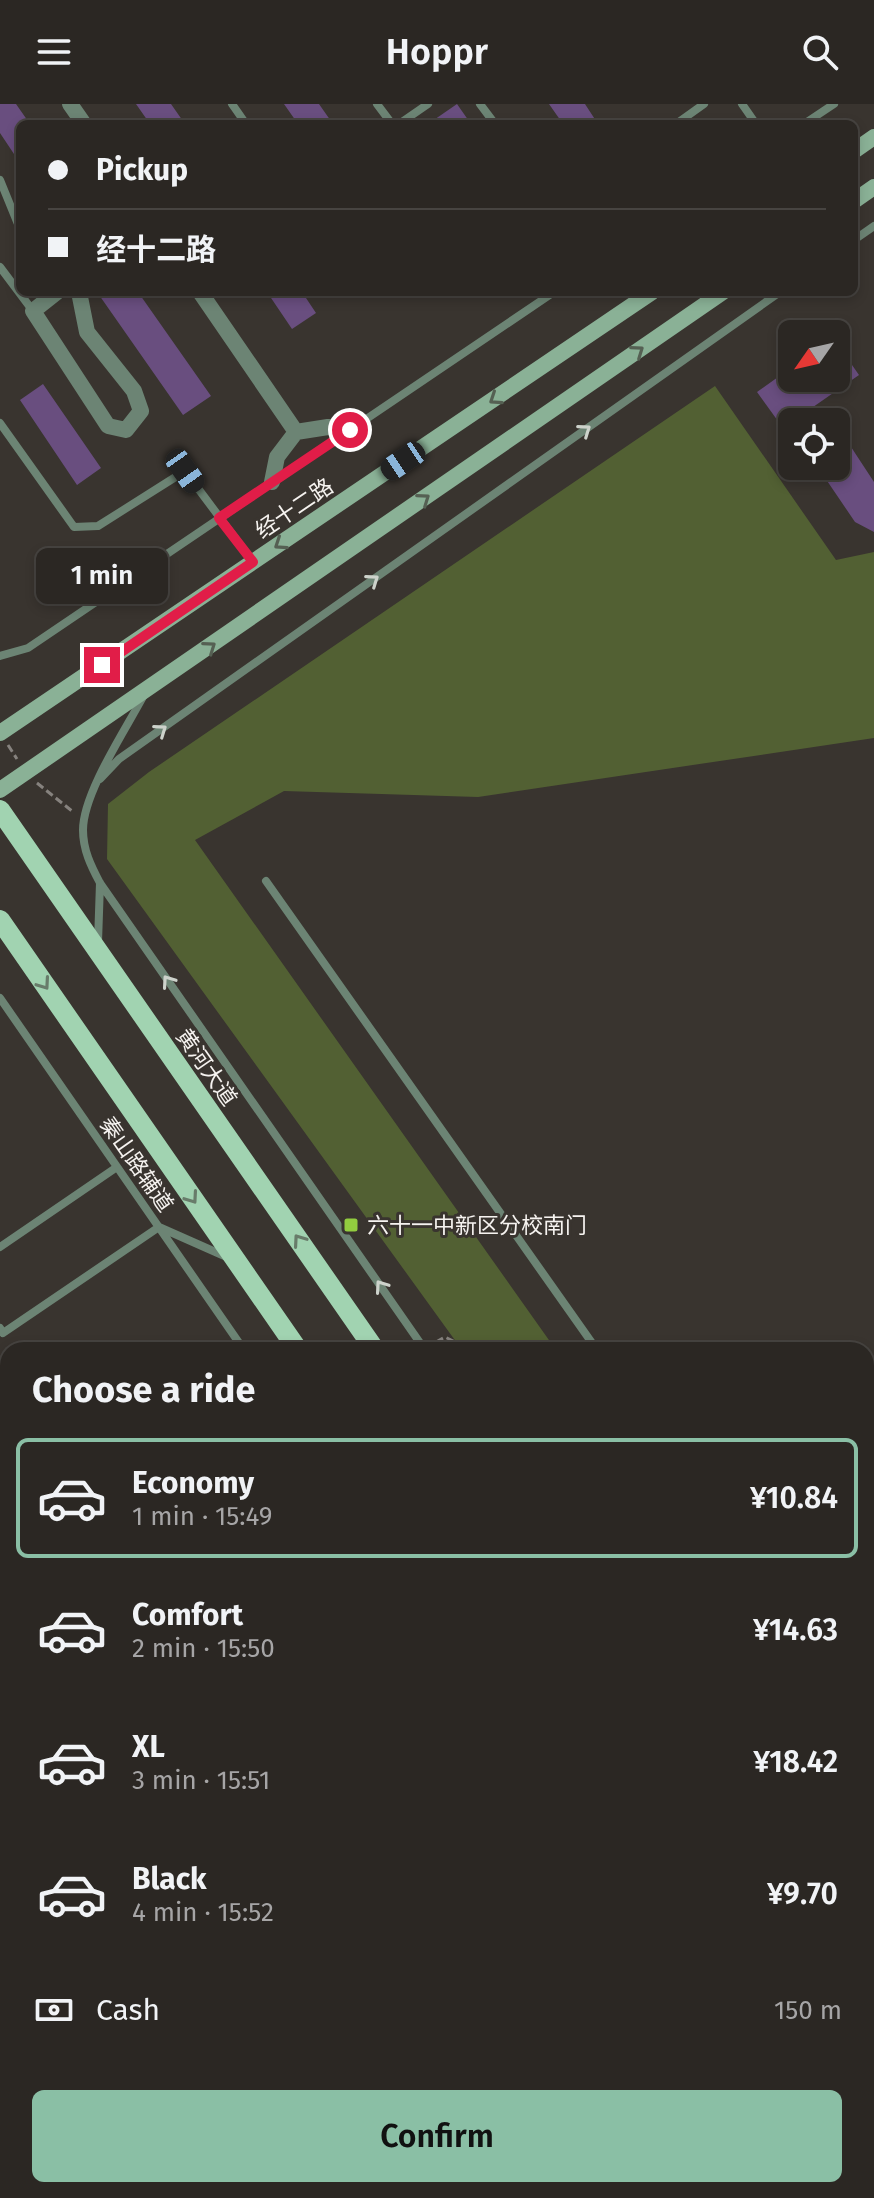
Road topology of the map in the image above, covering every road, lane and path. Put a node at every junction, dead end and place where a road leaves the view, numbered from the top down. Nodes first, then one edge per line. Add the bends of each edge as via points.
1 (428, 104) edge
2 (704, 104) edge
3 (834, 104) edge
4 (405, 120) edge
5 (682, 120) edge
6 (810, 120) edge
7 (0, 180) edge
8 (16, 219) edge
9 (0, 267) edge
10 (16, 288) edge
11 (22, 296) edge
12 (52, 296) edge
13 (80, 296) edge
14 (203, 296) edge
15 (548, 296) edge
16 (646, 296) edge
17 (717, 296) edge
18 (774, 296) edge
19 (33, 311) junction
20 (0, 423) edge
21 (350, 430) junction
22 (296, 432) junction
23 (272, 482) junction
24 (219, 518) junction
25 (253, 562) junction
26 (0, 656) edge
27 (146, 691) junction
28 (0, 733) edge
29 (100, 779) junction
30 (0, 790) edge
31 (0, 810) edge
32 (266, 881) dead end
33 (100, 883) junction
34 (0, 920) edge
35 (97, 950) junction
36 (0, 998) edge
37 (117, 1167) junction
38 (159, 1227) junction
39 (0, 1247) edge
40 (237, 1262) junction
41 (0, 1328) edge
42 (238, 1342) edge
43 (292, 1342) edge
44 (369, 1342) edge
45 (419, 1342) edge
46 (437, 1342) edge
47 (455, 1342) edge
48 (591, 1342) edge

1 - 4 lane
2 - 5 lane
3 - 6 lane
7 - 8 lane
9 - 10 lane
11 - 19 lane
12 - 19 street
13 - 19 street via 87,332 134,391 141,411 126,430 108,426
14 - 22 street
15 - 21 lane
16 -> 25 main road, 经十二路
27 -> 17 main road
29 -> 18 lane via 119,759
20 - 24 lane via 74,527 98,526 185,471
21 - 22 street
21 - 23 lane
22 - 23 street via 277,457
23 - 24 lane
24 - 25 lane
24 - 26 lane via 28,648
25 - 28 main road, 经十二路
27 - 29 lane
27 - 30 main road
29 - 33 lane via 87,804 83,831 87,859
31 - 35 main road, 黄河大道
32 - 48 lane
33 - 35 lane
45 -> 33 lane
34 -> 40 main road
44 -> 35 main road, 黄河大道
36 - 37 lane, 秦山路辅道
37 - 38 lane, 秦山路辅道
37 - 39 lane
38 - 40 lane
38 - 41 lane via 3,1333
38 - 42 lane, 秦山路辅道
40 - 43 main road
46 - 47 path via 445,1337

